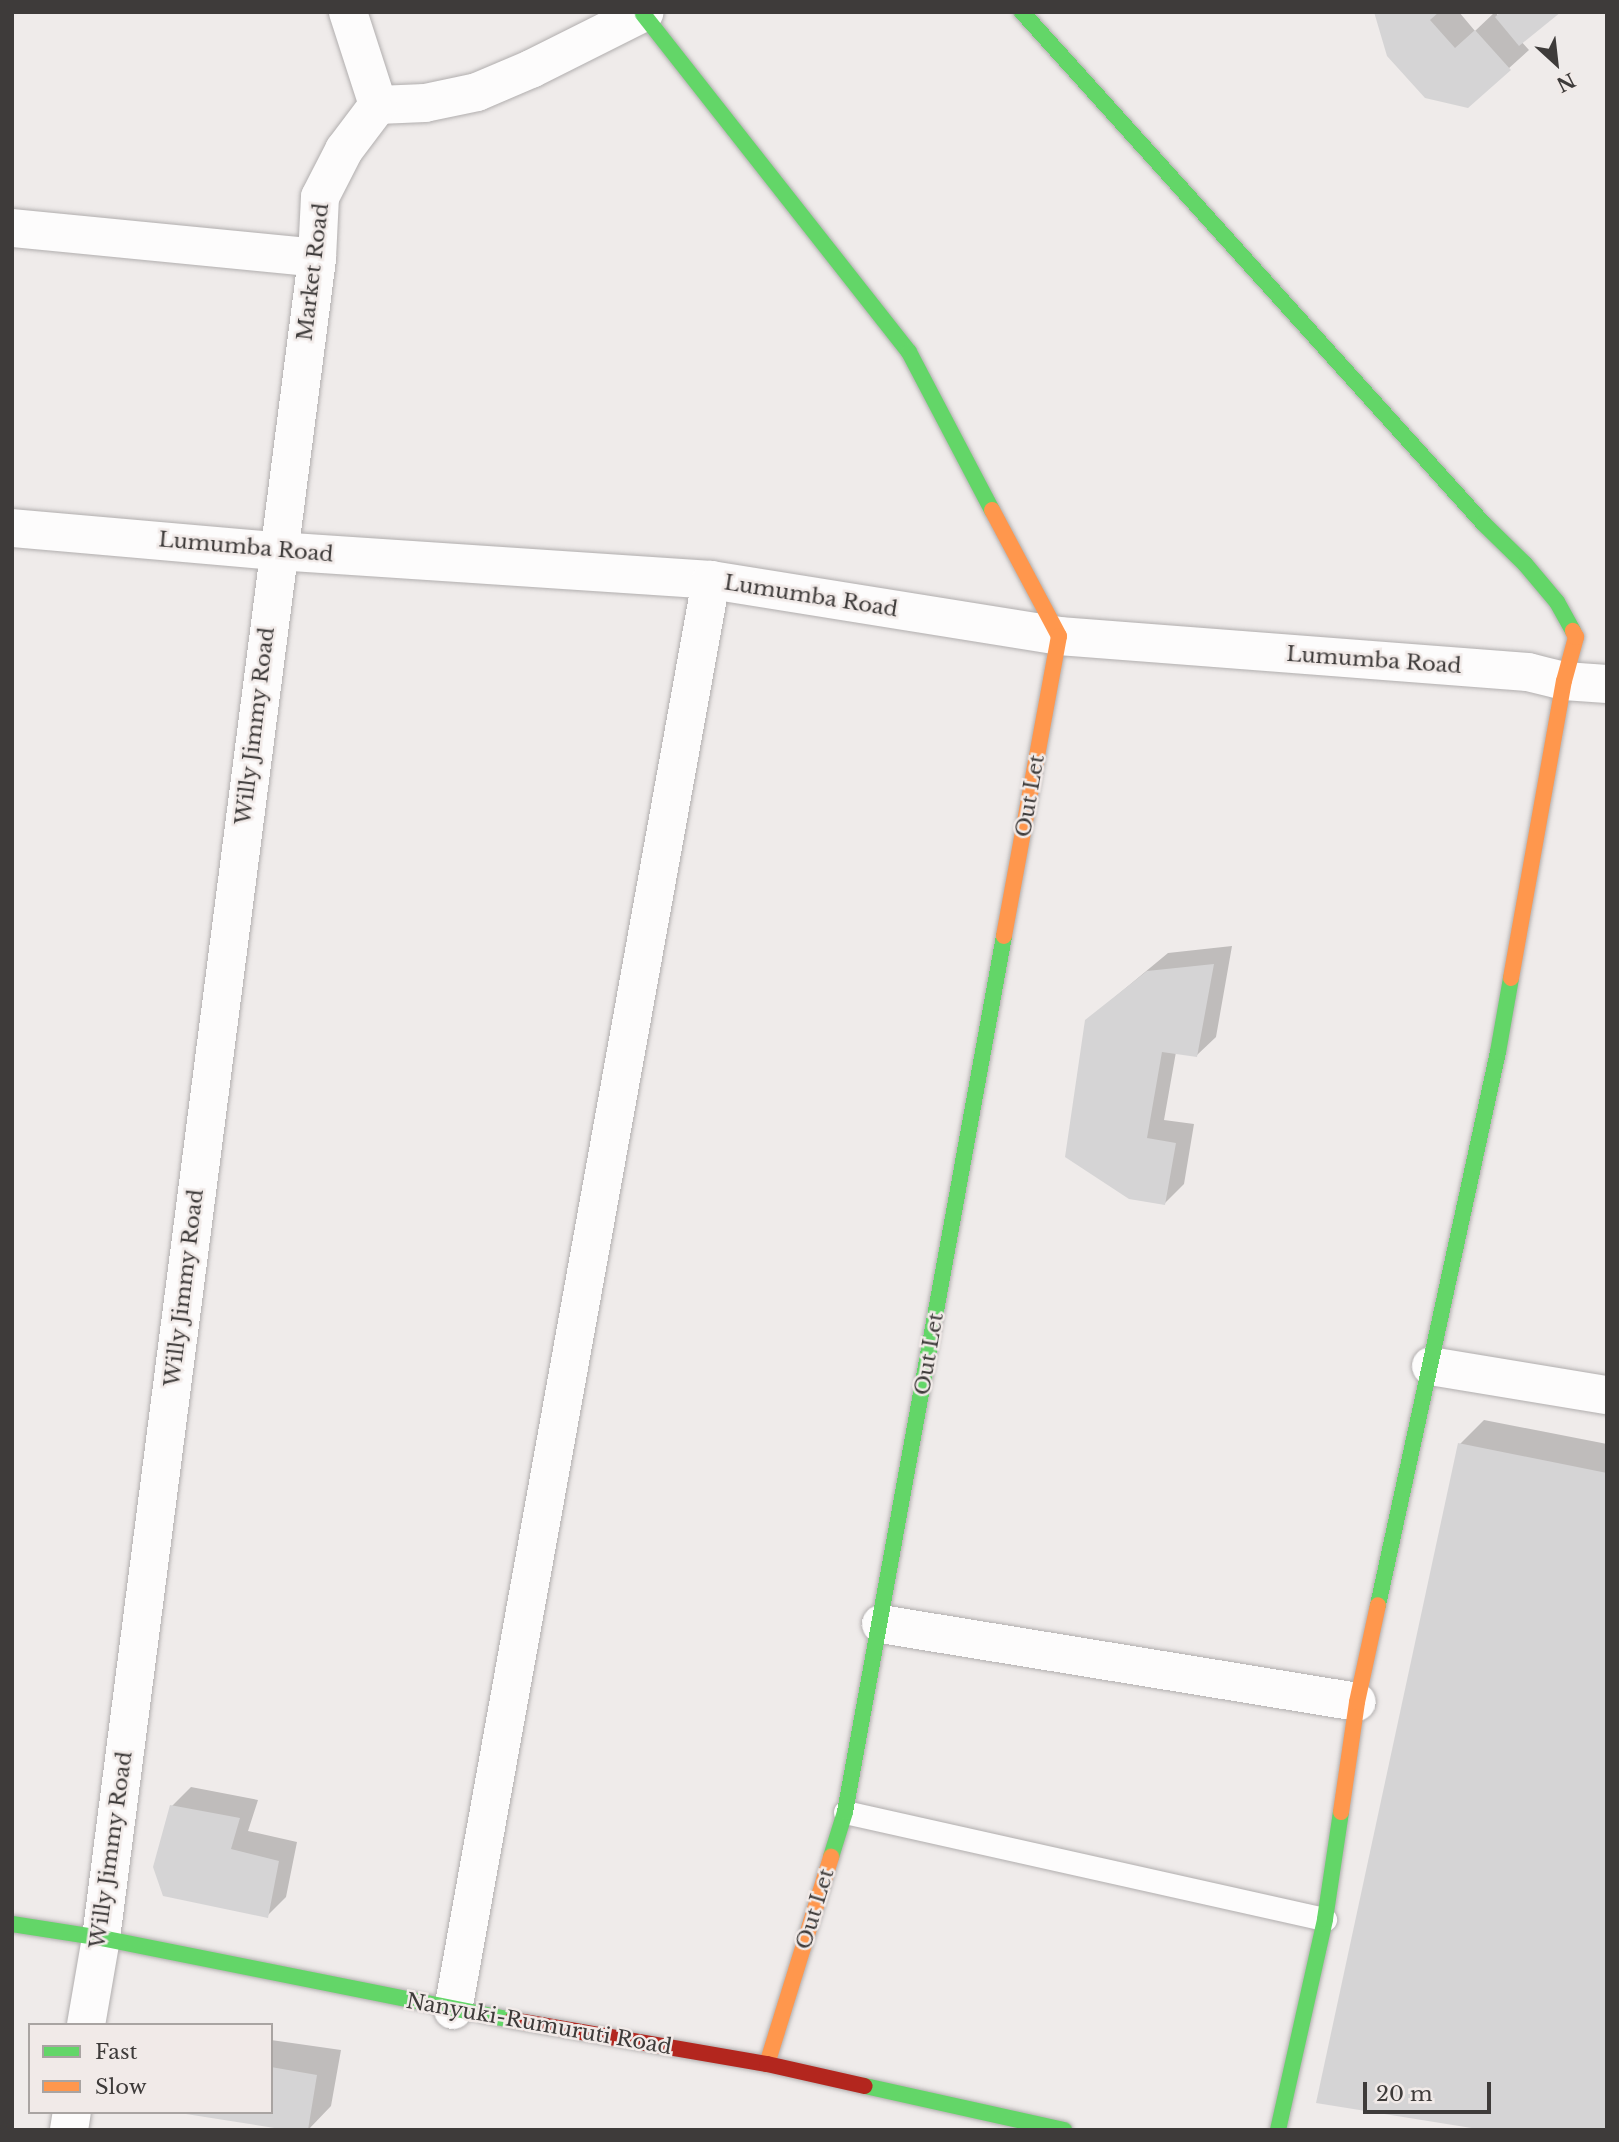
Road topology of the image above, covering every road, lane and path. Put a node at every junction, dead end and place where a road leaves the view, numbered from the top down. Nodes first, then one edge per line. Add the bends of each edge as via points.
1 (348, 12) edge
2 (1021, 12) edge
3 (644, 13) edge
4 (377, 104) junction
5 (12, 228) edge
6 (317, 258) junction
7 (12, 528) edge
8 (277, 551) junction
9 (711, 580) junction
10 (1059, 636) junction
11 (1564, 681) junction
12 (1607, 684) edge
13 (1431, 1366) junction
14 (1607, 1395) edge
15 (881, 1624) junction
16 (1357, 1702) junction
17 (845, 1812) junction
18 (1325, 1919) junction
19 (12, 1924) edge
20 (101, 1938) junction
21 (453, 2010) junction
22 (86, 2023) edge
23 (767, 2064) junction
24 (1064, 2130) edge
25 (1278, 2130) edge

1 - 4 street
2 - 11 street via 1557,602 1576,636
3 - 4 street via 477,92 425,103
3 - 10 street via 909,352
4 - 6 street, Market Road via 344,150 320,197
5 - 6 street
6 - 8 street, Market Road
7 - 8 street, Lumumba Road
8 - 9 street, Lumumba Road
8 - 20 street, Willy Jimmy Road
9 - 10 street, Lumumba Road
9 - 21 street
10 - 11 street, Lumumba Road via 1528,672
10 - 15 street, Out Let
11 - 12 street, Lumumba Road
11 - 13 street via 1498,1052
13 - 14 street
13 - 16 street
15 - 16 street
15 - 17 street, Out Let
16 - 18 street
17 - 18 lane
17 - 23 street, Out Let
18 - 25 street
19 - 20 street, Nanyuki-Rumuruti Road
20 - 21 street, Nanyuki-Rumuruti Road
20 - 22 street, Willy Jimmy Road
21 - 23 street, Nanyuki-Rumuruti Road
23 - 24 street, Nanyuki-Rumuruti Road

